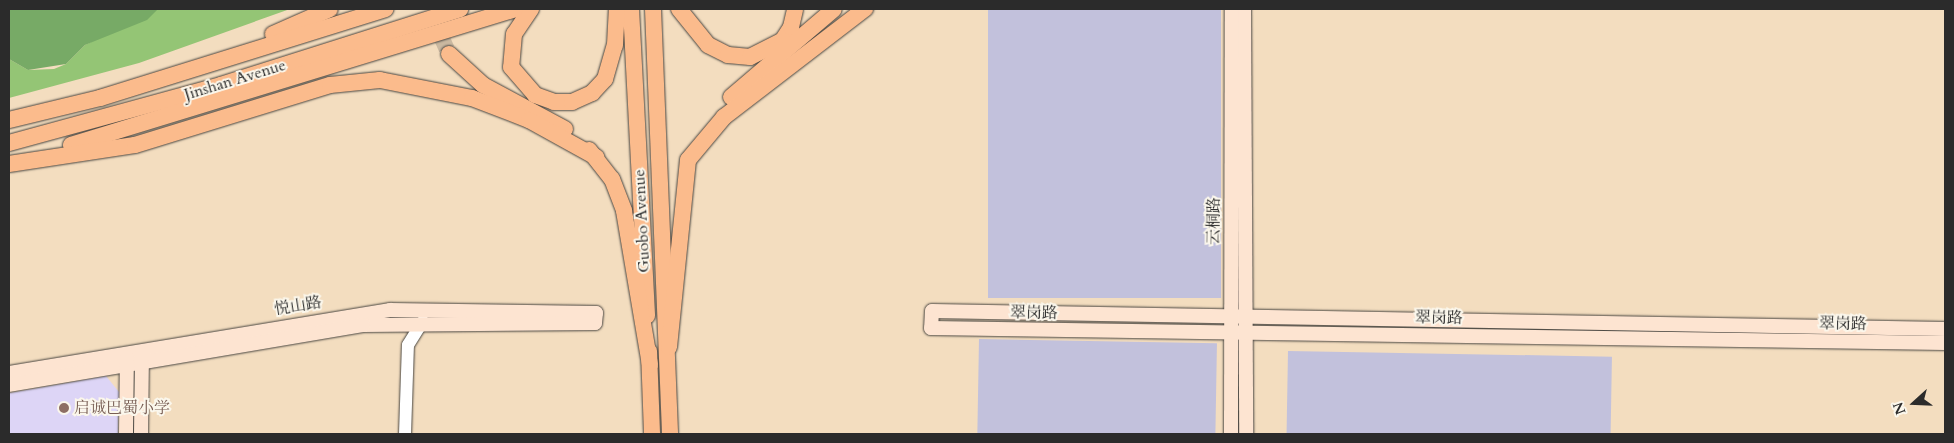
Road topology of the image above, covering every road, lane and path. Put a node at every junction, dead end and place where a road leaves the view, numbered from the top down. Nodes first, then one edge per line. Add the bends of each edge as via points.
1 (330, 9) edge
2 (385, 9) edge
3 (460, 9) edge
4 (515, 9) edge
5 (531, 9) edge
6 (617, 9) edge
7 (631, 9) edge
8 (653, 9) edge
9 (679, 9) edge
10 (795, 9) edge
11 (834, 9) edge
12 (865, 9) edge
13 (1232, 9) edge
14 (1244, 9) edge
15 (449, 54) tunnel mouth
16 (214, 62) junction
17 (9, 120) edge
18 (9, 143) edge
19 (596, 157) junction
20 (688, 160) junction
21 (9, 163) edge
22 (1230, 317) junction
23 (1245, 317) junction
24 (422, 322) junction
25 (391, 323) junction
26 (1945, 329) edge
27 (1230, 334) junction
28 (1245, 334) junction
29 (1945, 343) edge
30 (408, 345) junction
31 (669, 347) junction
32 (142, 356) junction
33 (127, 358) junction
34 (650, 365) junction
35 (9, 373) edge
36 (9, 385) edge
37 (126, 434) edge
38 (141, 434) edge
39 (405, 434) edge
40 (652, 434) edge
41 (670, 434) edge
42 (1231, 434) edge
43 (1246, 434) edge

1 - 16 main road
2 - 16 main road, Jinshan Avenue
3 - 18 main road, Jinshan Avenue via 221,86
4 - 21 main road via 233,98
5 - 6 main road via 514,34 511,66 534,95 554,102 572,102 592,93 605,79 615,46
7 - 34 main road, Guobo Avenue
8 - 31 main road, Guobo Avenue
9 - 10 main road via 708,45 728,54 750,56 782,41 792,27
11 - 20 main road via 716,110
12 - 20 main road via 724,117
13 - 22 main road, 云桐路
14 - 23 main road, 云桐路
15 - 19 main road via 470,76 545,116
16 - 17 main road, Jinshan Avenue
19 - 21 main road via 529,120 472,98 380,80 330,85 135,145
19 - 34 main road via 612,179 624,211
20 - 31 main road
22 - 23 main road, 翠岗路
22 - 27 main road, 云桐路
22 - 27 main road, 翠岗路 via 932,311 931,328
23 - 26 main road, 翠岗路
23 - 28 main road, 云桐路
24 - 25 main road, 悦山路
24 - 30 street
24 - 32 main road, 悦山路 via 595,318 390,310
25 - 30 street
25 - 32 main road, 悦山路
27 - 28 main road, 翠岗路
27 - 42 main road, 云桐路
28 - 29 main road, 翠岗路
28 - 43 main road, 云桐路
30 - 39 street
31 - 41 main road, Guobo Avenue
32 - 33 main road, 悦山路
32 - 38 main road
33 - 35 main road, 悦山路
33 - 36 main road, 悦山路
33 - 37 main road
34 - 40 main road, Guobo Avenue

